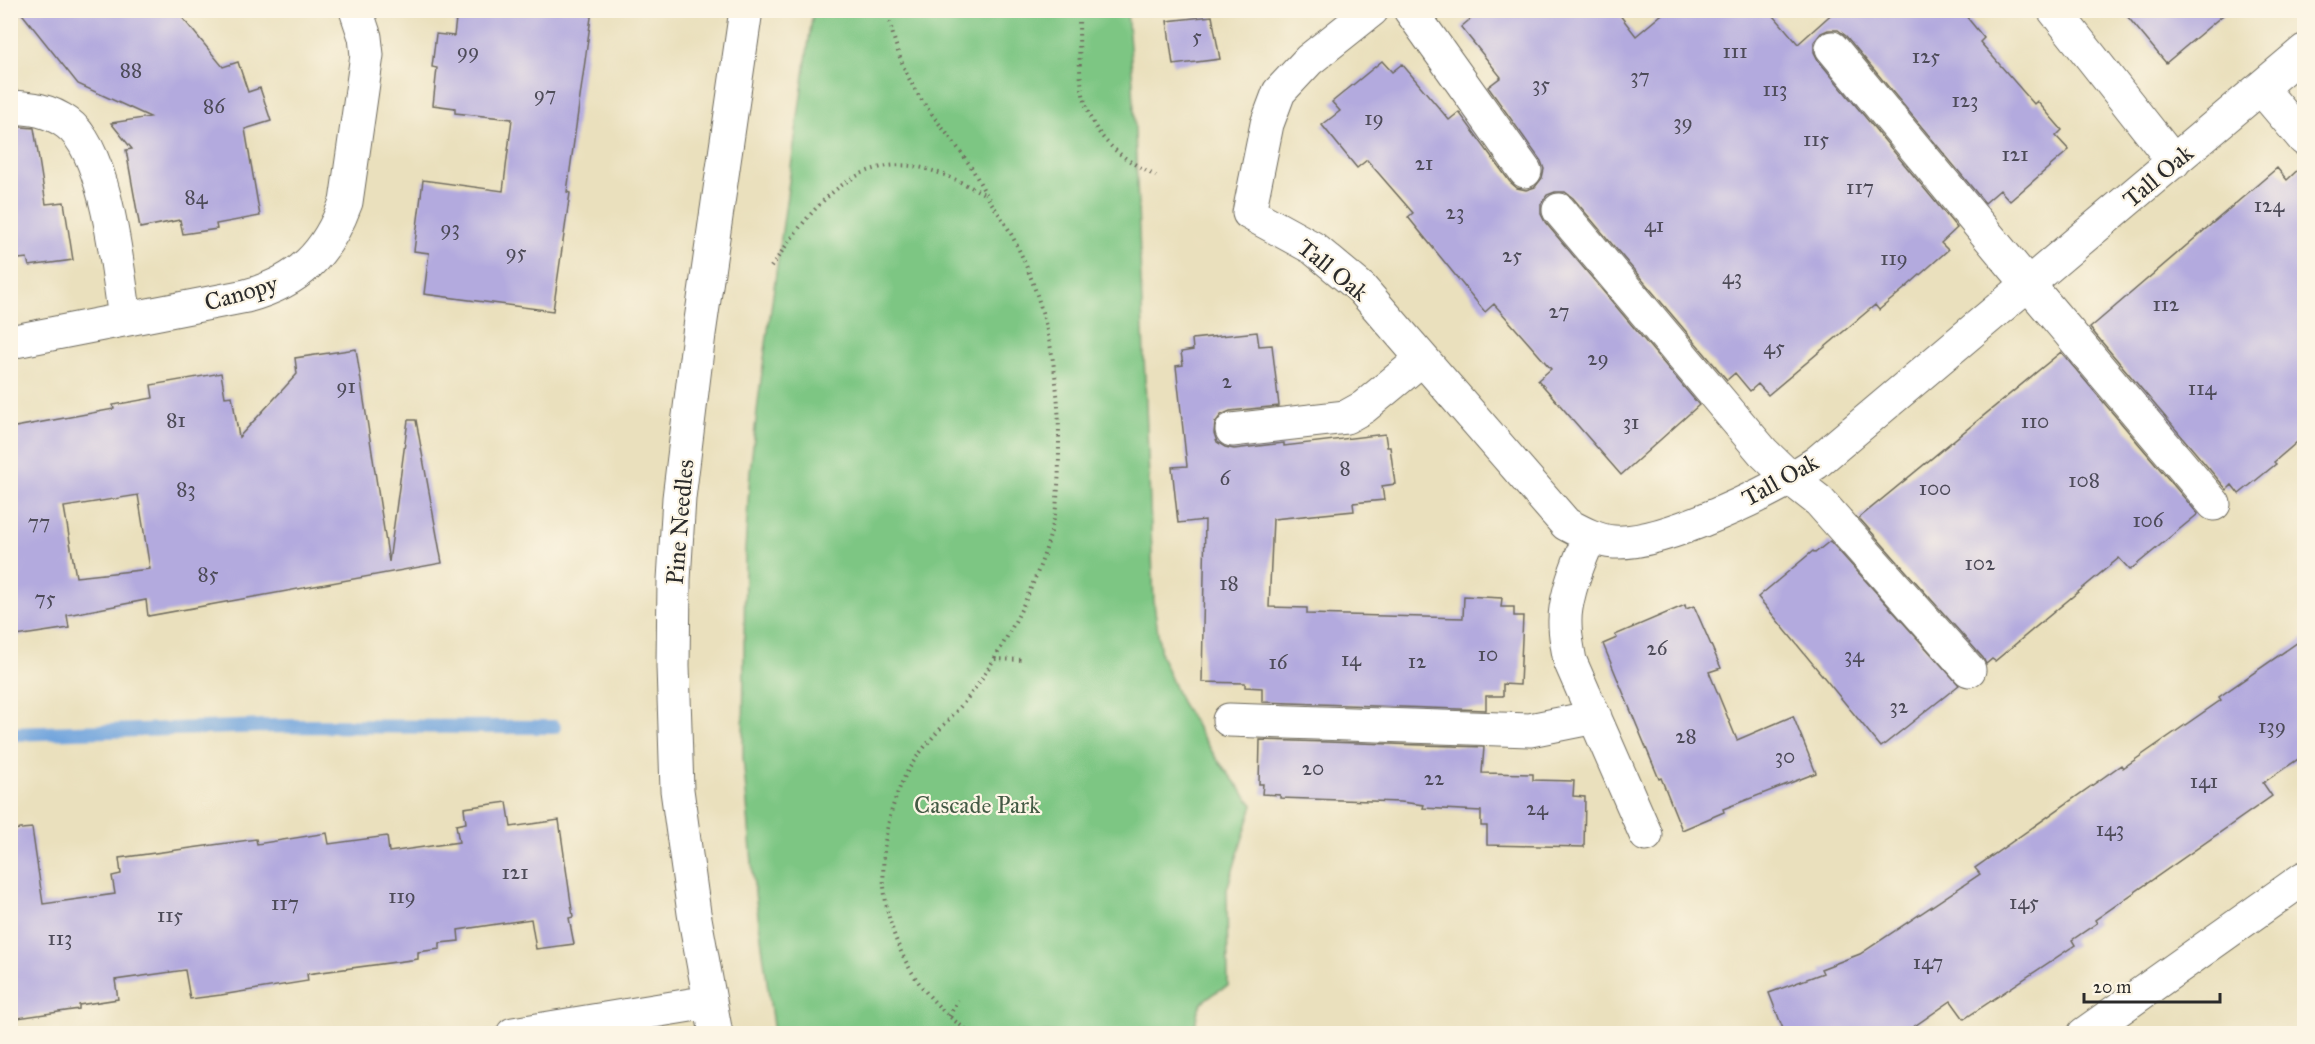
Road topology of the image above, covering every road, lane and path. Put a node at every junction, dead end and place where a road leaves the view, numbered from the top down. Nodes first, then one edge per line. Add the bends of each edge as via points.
1 (356, 10) edge
2 (746, 10) edge
3 (887, 10) edge
4 (1080, 10) edge
5 (1372, 10) edge
6 (1410, 10) edge
7 (2054, 10) edge
8 (1832, 48) dead end
9 (2304, 51) edge
10 (2261, 88) junction
11 (10, 107) edge
12 (2304, 139) edge
13 (2174, 162) junction
14 (1525, 171) dead end
15 (1156, 176) dead end
16 (987, 196) junction
17 (1559, 210) dead end
18 (771, 267) dead end
19 (2028, 284) junction
20 (125, 319) junction
21 (10, 342) edge
22 (1422, 359) junction
23 (1232, 430) dead end
24 (1791, 479) junction
25 (2214, 504) dead end
26 (1590, 536) junction
27 (994, 659) junction
28 (1024, 660) dead end
29 (1969, 670) dead end
30 (1595, 717) junction
31 (1229, 720) dead end
32 (1646, 835) dead end
33 (2304, 878) edge
34 (958, 1000) dead end
35 (709, 1002) junction
36 (949, 1016) junction
37 (513, 1034) edge
38 (716, 1034) edge
39 (973, 1034) edge
40 (2084, 1034) edge

1 - 20 street, Canopy via 367,55 357,133 346,202 320,254 304,269 267,290
2 - 35 street, Pine Needles via 699,334 679,498 674,580 677,790
3 - 16 path via 897,49 915,90 969,163
4 - 15 path via 1080,82 1089,118 1105,140
5 - 22 street, Tall Oak via 1309,60 1279,92 1267,124 1249,213 1313,248 1361,288
6 - 14 street
7 - 13 street
8 - 19 street
9 - 10 street, Tall Oak
10 - 12 street
10 - 13 street, Tall Oak
11 - 20 street via 41,109 68,124 88,146 101,183
13 - 19 street, Tall Oak
16 - 18 path via 929,170 903,166 879,169 852,178 829,194
16 - 27 path via 1008,228 1041,306 1055,364 1059,411 1059,476 1046,553
17 - 24 street via 1763,452
19 - 24 street, Tall Oak via 1816,463
19 - 25 street
20 - 21 street, Canopy
22 - 23 street via 1346,417
22 - 26 street, Tall Oak via 1566,524
24 - 26 street, Tall Oak via 1671,531 1614,542
24 - 29 street via 1819,501
26 - 30 street via 1565,610 1570,661
27 - 28 path
27 - 36 path via 970,695 912,763 891,813 885,844 884,896 897,945 926,994
30 - 31 street via 1530,730
30 - 32 street
33 - 40 street
34 - 36 path
35 - 37 street
35 - 38 street, Pine Needles
36 - 39 path

